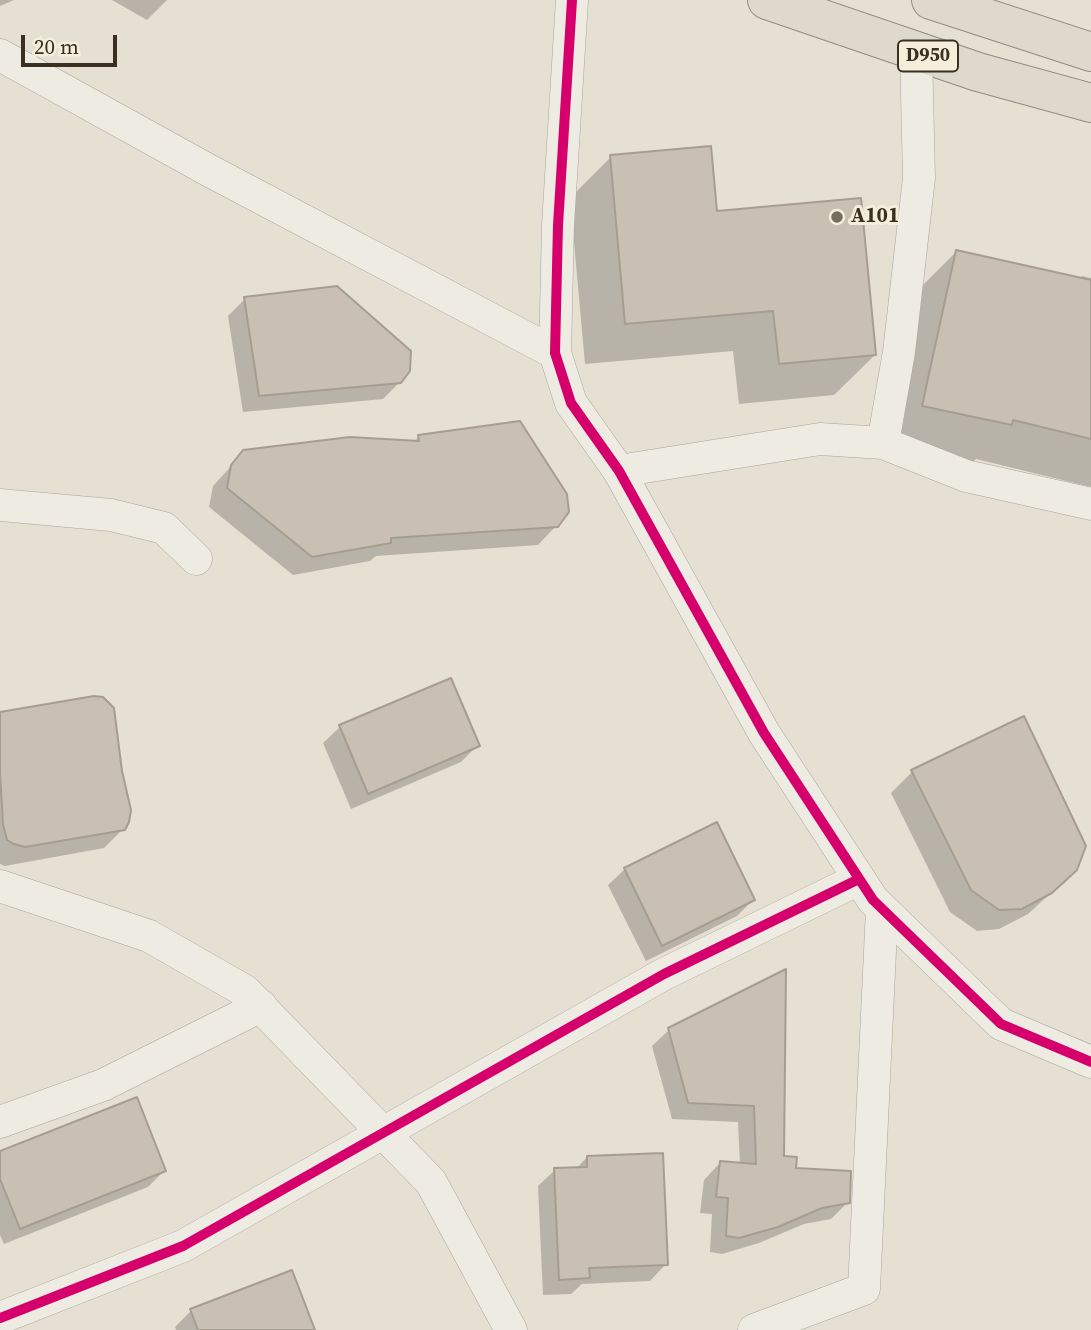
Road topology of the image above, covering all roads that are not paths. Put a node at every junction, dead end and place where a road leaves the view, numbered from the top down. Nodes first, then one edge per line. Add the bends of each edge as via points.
1 (572, 0) edge
2 (767, 0) edge
3 (931, 0) edge
4 (916, 52) junction
5 (1091, 52) edge
6 (0, 55) edge
7 (1091, 103) edge
8 (555, 353) junction
9 (883, 443) junction
10 (619, 471) junction
11 (1091, 504) edge
12 (0, 505) edge
13 (196, 559) dead end
14 (859, 879) junction
15 (0, 886) edge
16 (882, 909) junction
17 (261, 1006) junction
18 (1091, 1062) edge
19 (0, 1122) edge
20 (383, 1132) junction
21 (0, 1318) edge
22 (511, 1330) edge
23 (754, 1330) edge

1 - 8 street
2 - 4 highway, D950
3 - 5 highway, D950
4 - 7 highway, D950
4 - 9 street via 919,178 899,352
6 - 8 street
8 - 10 street via 571,403
9 - 10 street via 820,439
9 - 11 street via 966,476
10 - 14 street via 764,733
12 - 13 street via 111,515 164,528
14 - 16 street
14 - 20 street via 664,974
15 - 17 street via 149,936 245,991
16 - 18 street via 1001,1024
16 - 23 street via 864,1289
17 - 19 street via 103,1085
17 - 20 street
20 - 21 street via 183,1246
20 - 22 street via 431,1182

